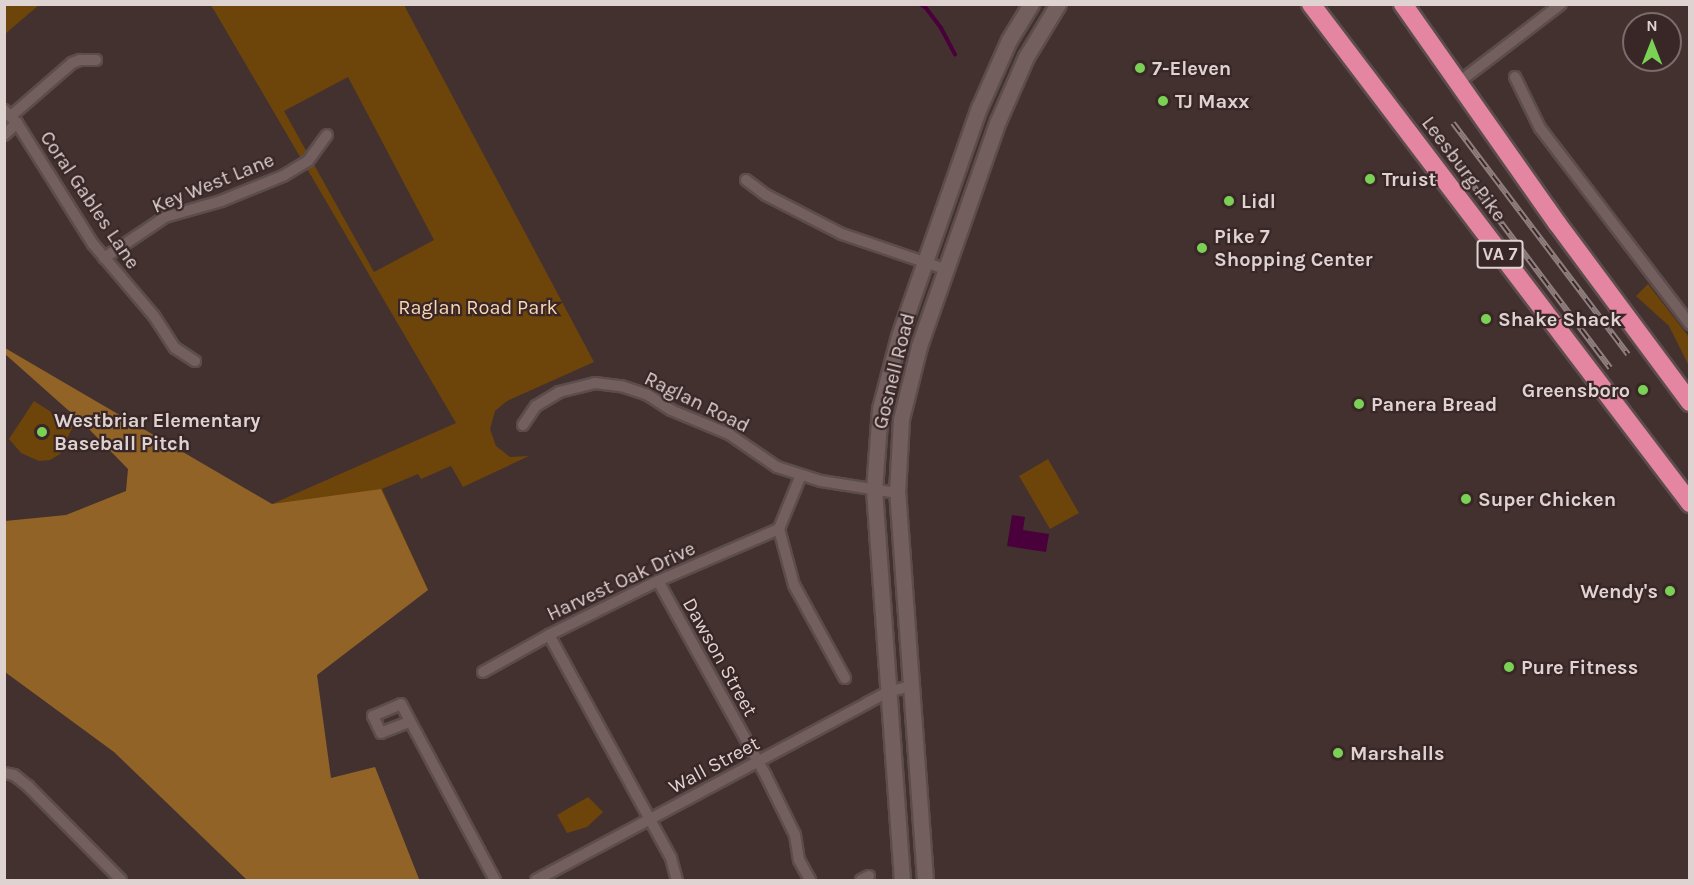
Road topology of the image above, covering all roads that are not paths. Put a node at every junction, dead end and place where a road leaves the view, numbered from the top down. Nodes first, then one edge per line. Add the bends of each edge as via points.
1 (1030, 4) edge
2 (1058, 4) edge
3 (1311, 4) edge
4 (1404, 4) edge
5 (1561, 4) edge
6 (96, 60) dead end
7 (1515, 77) dead end
8 (1459, 82) junction
9 (11, 116) edge
10 (4, 135) edge
11 (327, 135) dead end
12 (746, 180) dead end
13 (104, 258) junction
14 (923, 262) junction
15 (945, 269) junction
16 (1689, 324) edge
17 (195, 361) dead end
18 (1689, 402) edge
19 (524, 425) dead end
20 (801, 475) junction
21 (874, 490) junction
22 (897, 493) junction
23 (1689, 504) edge
24 (779, 529) junction
25 (657, 580) junction
26 (549, 635) junction
27 (483, 672) dead end
28 (845, 678) dead end
29 (910, 686) junction
30 (888, 692) junction
31 (410, 722) junction
32 (757, 763) junction
33 (4, 773) edge
34 (649, 820) junction
35 (121, 880) edge
36 (495, 880) edge
37 (536, 880) edge
38 (677, 880) edge
39 (810, 880) edge
40 (902, 880) edge
41 (925, 880) edge

1 - 14 main road, Gosnell Road via 990,78
2 - 15 main road, Gosnell Road via 1018,73
3 - 23 highway, Leesburg Pike / VA 7
4 - 8 highway
5 - 8 street
6 - 9 street via 72,63
7 - 16 street via 1540,128
8 - 18 highway
9 - 10 street
9 - 13 street, Coral Gables Lane
11 - 13 street, Key West Lane via 308,161 283,176 221,201 165,217
12 - 14 street via 766,195 843,234
13 - 17 street, Coral Gables Lane via 154,316 175,348
14 - 15 street
14 - 21 main road, Gosnell Road via 880,409
15 - 22 main road, Gosnell Road via 906,397 898,440
19 - 20 street, Raglan Road via 536,406 559,392 596,383 621,386 729,434 765,461
20 - 21 street, Raglan Road
20 - 24 street
21 - 22 street, Raglan Road
21 - 30 main road, Gosnell Road
22 - 29 main road, Gosnell Road
24 - 25 street, Harvest Oak Drive
24 - 28 street via 794,585
25 - 26 street, Harvest Oak Drive
25 - 32 street, Dawson Street
26 - 27 street, Harvest Oak Drive
26 - 34 street
29 - 30 street, Wall Street
29 - 41 main road, Gosnell Road
30 - 32 street, Wall Street
30 - 40 main road, Gosnell Road
31 - 31 street via 401,704 373,716 381,733
31 - 36 street
32 - 34 street, Wall Street
32 - 39 street, Dawson Street via 795,836 800,860
33 - 35 street via 28,786
34 - 37 street, Wall Street
34 - 38 street via 671,858

